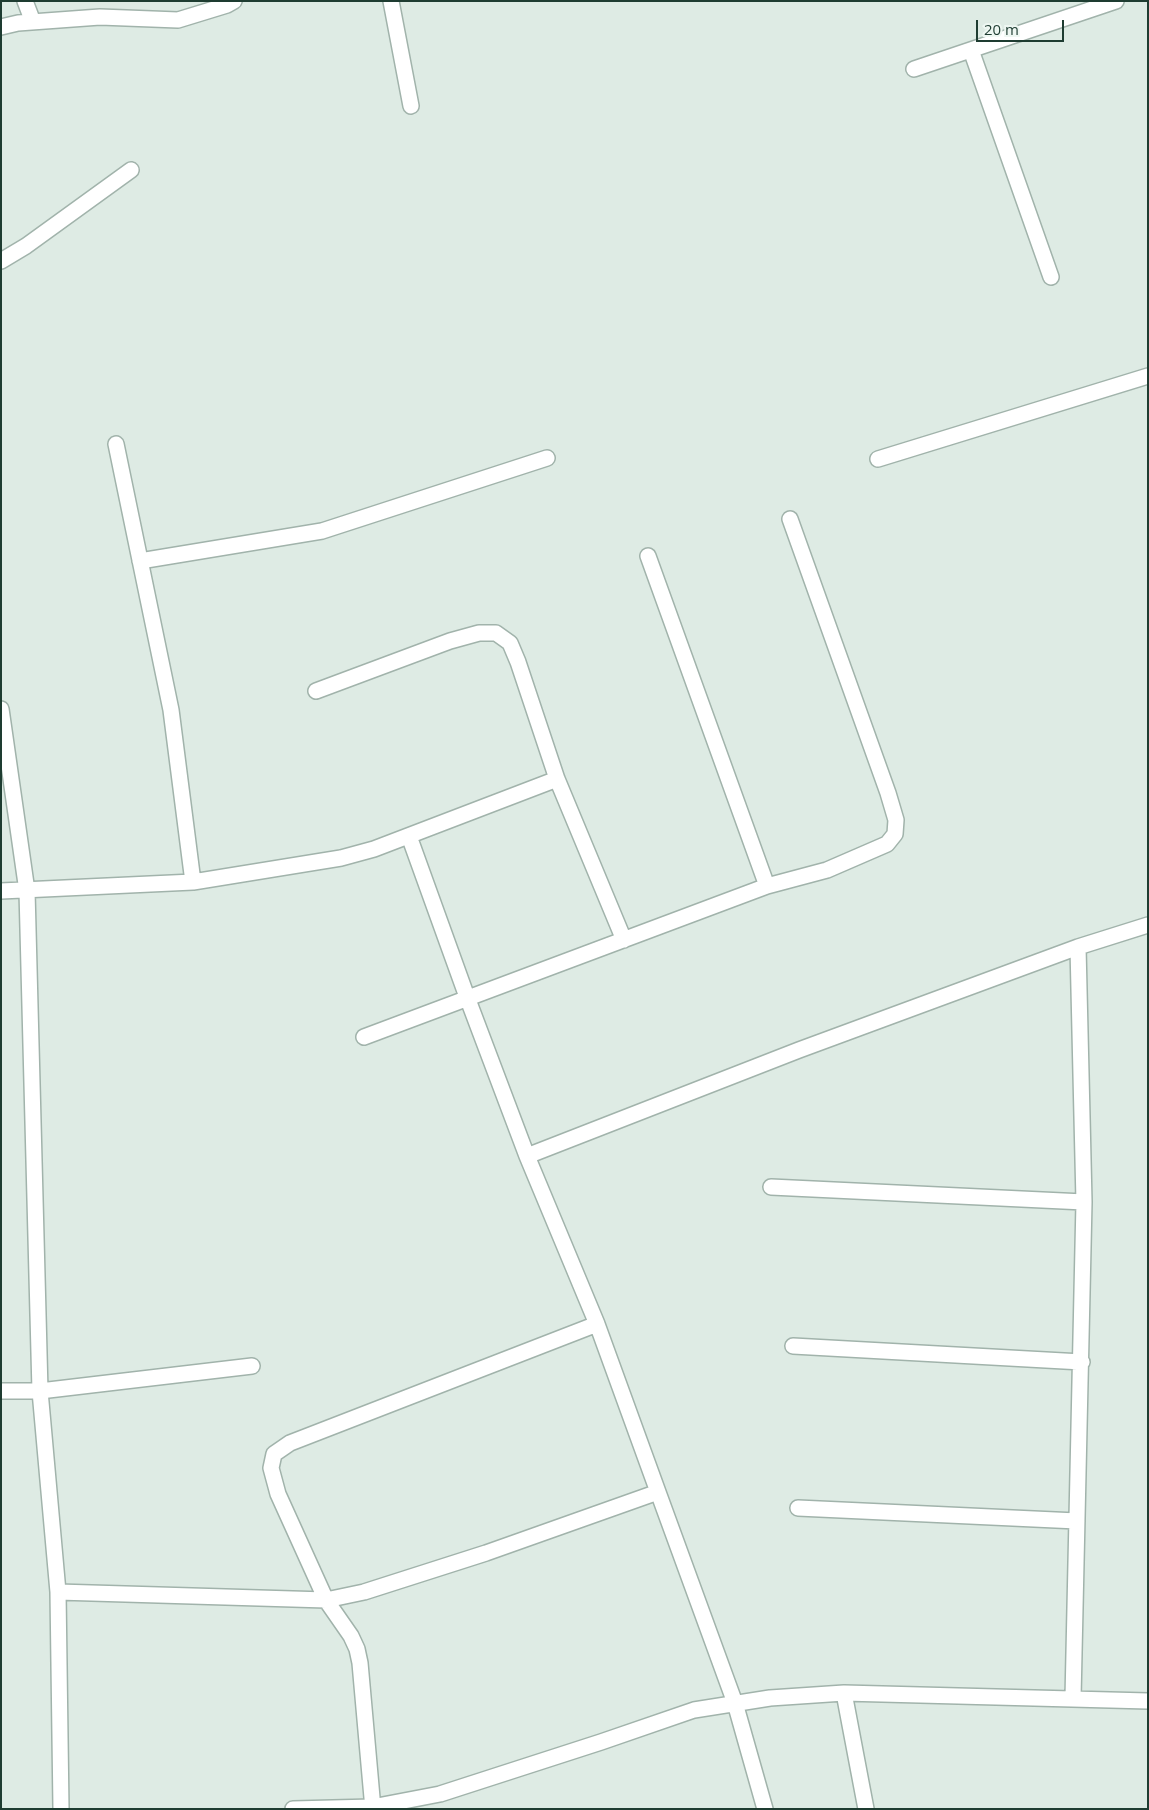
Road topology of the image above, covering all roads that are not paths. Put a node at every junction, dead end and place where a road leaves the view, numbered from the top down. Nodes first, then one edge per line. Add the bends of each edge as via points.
1 (25, 1) edge
2 (234, 1) edge
3 (391, 1) edge
4 (1116, 1) edge
5 (33, 22) junction
6 (1, 27) edge
7 (970, 50) junction
8 (914, 68) dead end
9 (411, 106) dead end
10 (131, 170) dead end
11 (1, 261) edge
12 (1051, 277) dead end
13 (1148, 376) edge
14 (116, 444) dead end
15 (547, 458) dead end
16 (878, 459) dead end
17 (790, 519) dead end
18 (648, 556) dead end
19 (140, 561) junction
20 (316, 691) dead end
21 (1, 709) edge
22 (557, 779) junction
23 (8, 806) edge
24 (409, 836) junction
25 (193, 882) junction
26 (767, 886) junction
27 (1, 891) edge
28 (27, 891) junction
29 (1148, 925) edge
30 (624, 940) junction
31 (1078, 947) junction
32 (467, 997) junction
33 (364, 1036) dead end
34 (527, 1156) junction
35 (771, 1187) dead end
36 (1084, 1202) junction
37 (597, 1324) junction
38 (793, 1346) dead end
39 (1082, 1362) junction
40 (252, 1366) dead end
41 (40, 1390) junction
42 (1, 1391) edge
43 (658, 1492) junction
44 (798, 1508) dead end
45 (1077, 1521) junction
46 (58, 1592) junction
47 (326, 1600) junction
48 (844, 1693) junction
49 (1073, 1698) junction
50 (1148, 1700) edge
51 (735, 1703) junction
52 (372, 1808) edge
53 (61, 1809) edge
54 (293, 1809) edge
55 (765, 1809) edge
56 (866, 1809) edge

1 - 5 street
2 - 5 street via 178,20 100,17
3 - 9 street
4 - 7 street
5 - 6 street
7 - 8 street
7 - 12 street
10 - 11 street
13 - 16 street
14 - 19 street
15 - 19 street via 322,531
17 - 26 street via 896,820 895,834 887,844 828,870
18 - 26 street
19 - 25 street via 171,710
20 - 22 street via 450,641 479,633 496,633 510,644 518,662
21 - 23 street
22 - 24 street
22 - 30 street
23 - 28 street
24 - 25 street via 341,858
24 - 32 street
25 - 28 street
26 - 30 street
27 - 28 street
28 - 41 street
29 - 31 street
30 - 32 street
31 - 34 street via 799,1050
31 - 36 street
32 - 33 street
32 - 34 street
34 - 37 street
35 - 36 street
36 - 39 street
37 - 43 street
37 - 47 street via 290,1444 274,1454 271,1468 278,1494
38 - 39 street
39 - 45 street
40 - 41 street
41 - 42 street
41 - 46 street
43 - 47 street via 486,1553 364,1592
43 - 51 street
44 - 45 street
45 - 49 street
46 - 47 street
46 - 53 street
47 - 52 street via 351,1636 359,1656
48 - 49 street
48 - 51 street
48 - 56 street
49 - 50 street
51 - 52 street via 694,1710 440,1794
51 - 55 street
52 - 54 street

